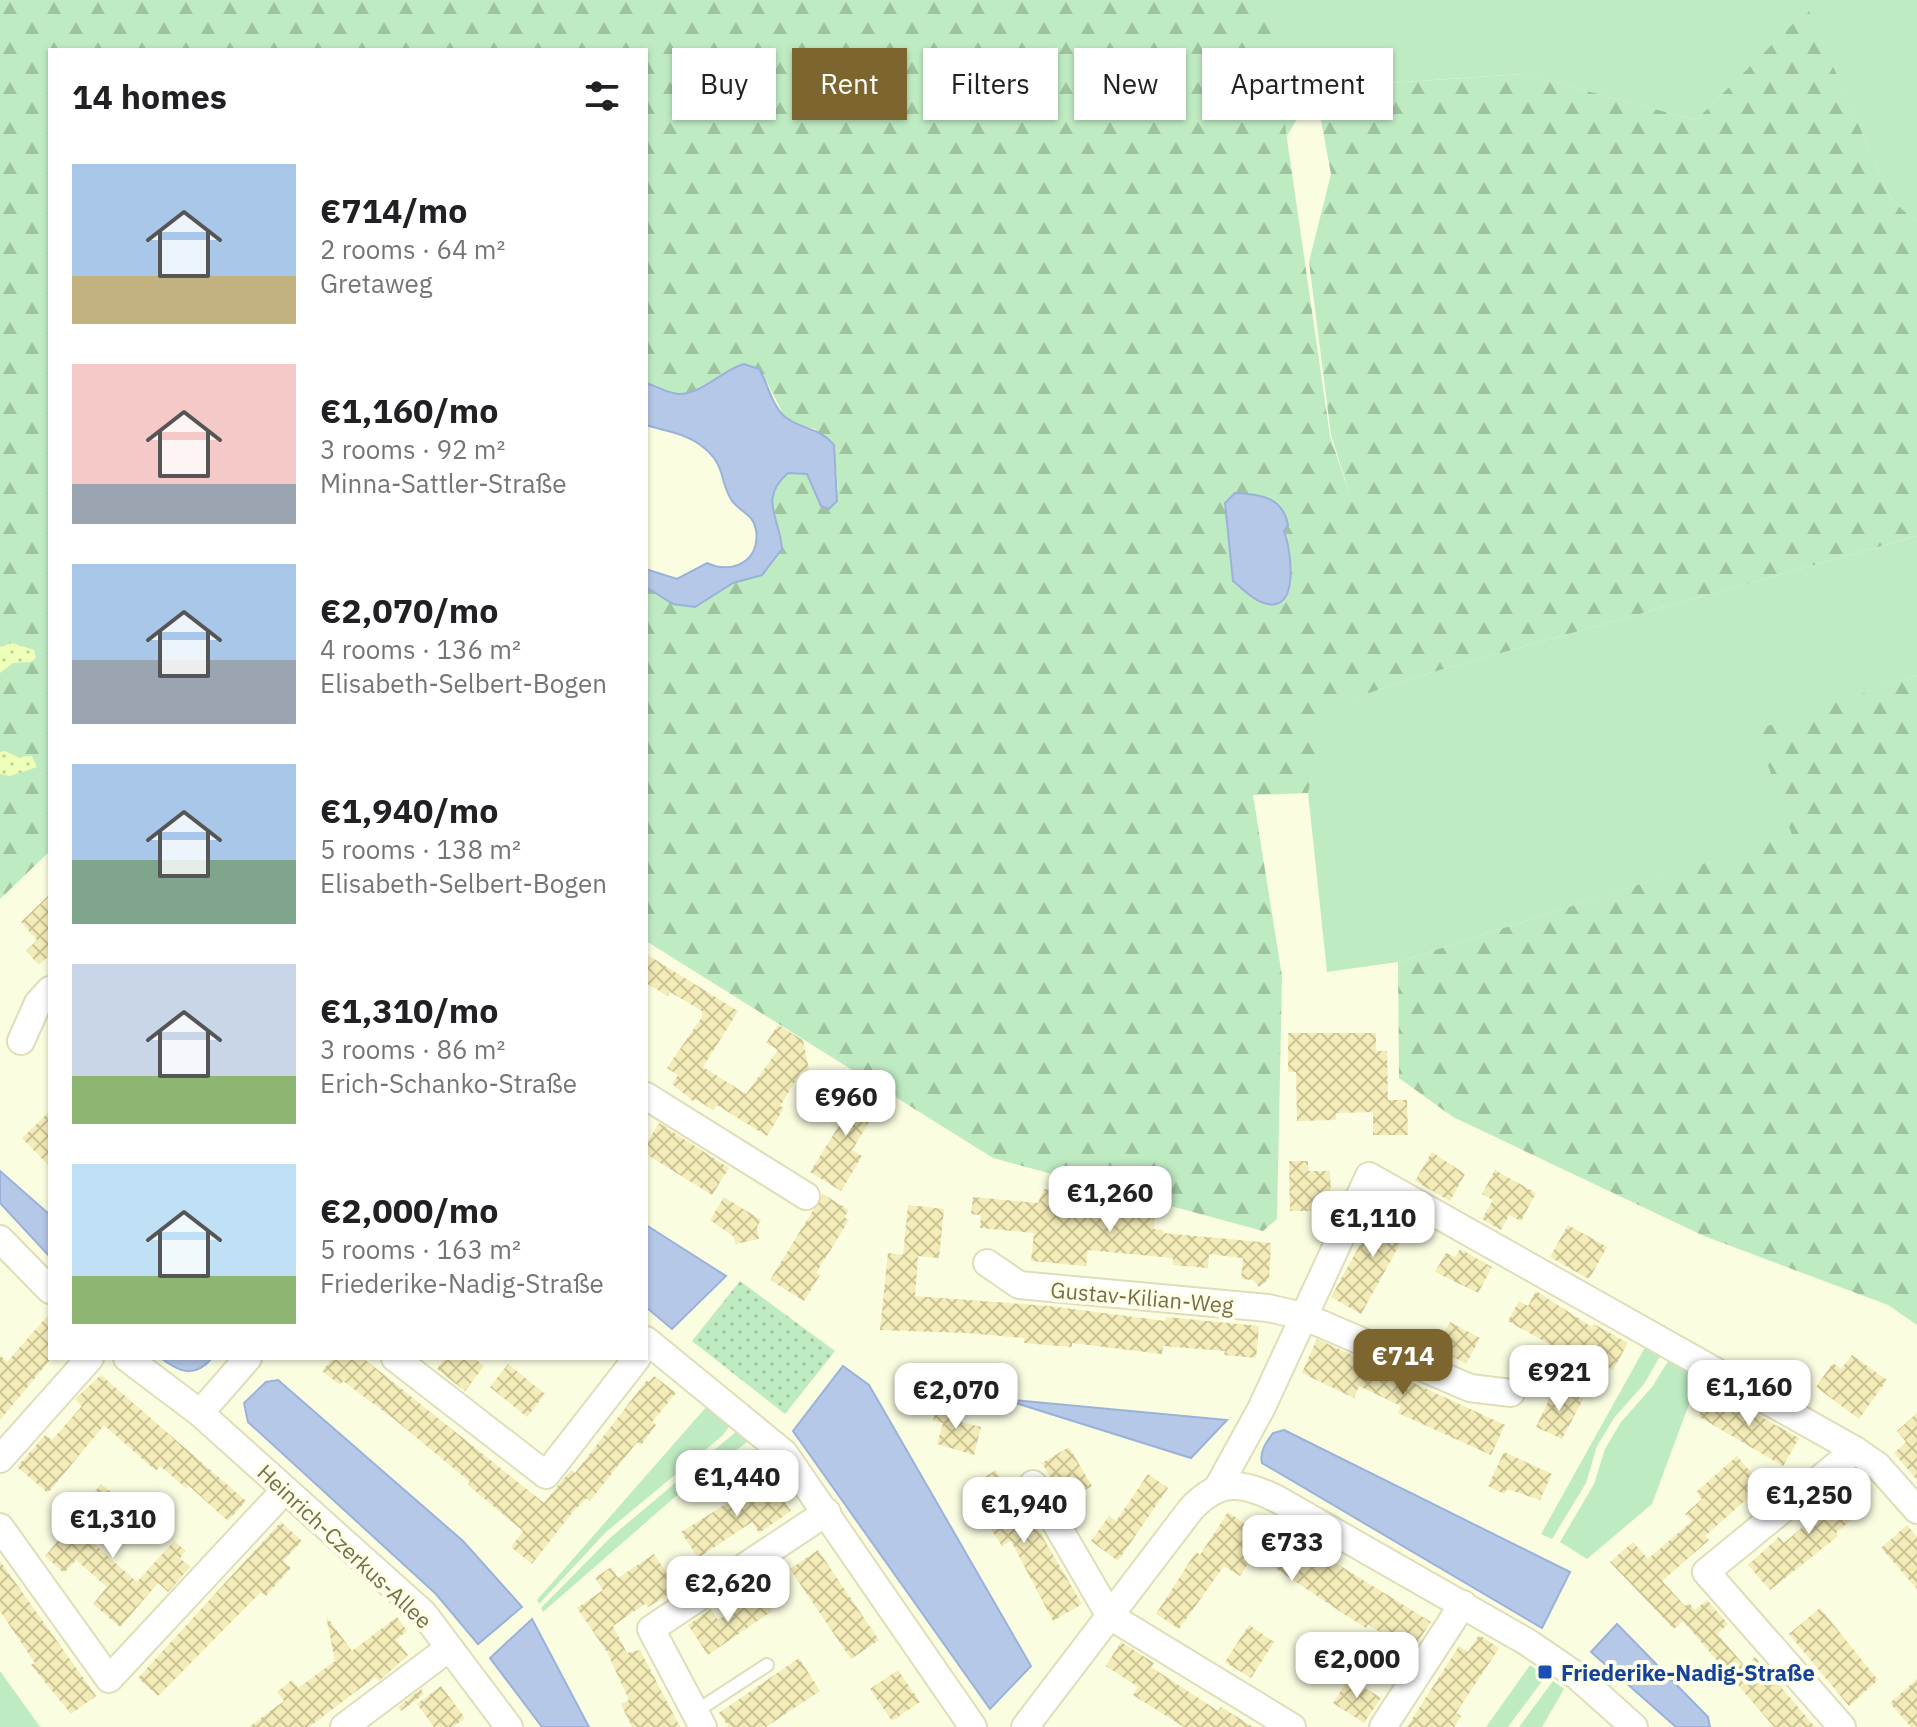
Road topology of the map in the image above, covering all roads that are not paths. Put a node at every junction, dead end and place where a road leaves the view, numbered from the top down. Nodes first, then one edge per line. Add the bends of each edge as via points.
1 (48, 992) edge
2 (21, 1041) dead end
3 (648, 1097) edge
4 (806, 1196) dead end
5 (0, 1239) edge
6 (987, 1263) dead end
7 (48, 1288) edge
8 (1303, 1316) junction
9 (648, 1348) edge
10 (88, 1360) edge
11 (130, 1360) edge
12 (246, 1360) edge
13 (398, 1360) edge
14 (634, 1360) edge
15 (1511, 1393) dead end
16 (200, 1413) junction
17 (1855, 1450) junction
18 (0, 1459) edge
19 (1033, 1484) dead end
20 (1218, 1487) junction
21 (284, 1491) junction
22 (1917, 1510) edge
23 (827, 1512) junction
24 (0, 1527) edge
25 (1463, 1604) junction
26 (1110, 1616) junction
27 (449, 1648) junction
28 (767, 1665) dead end
29 (699, 1719) edge
30 (344, 1727) edge
31 (509, 1727) edge
32 (973, 1727) edge
33 (1025, 1727) edge
34 (1292, 1727) edge
35 (1383, 1727) edge
36 (1634, 1727) edge
37 (1842, 1727) edge

1 - 2 street
3 - 4 street
5 - 7 street
6 - 8 street, Gustav-Kilian-Weg via 1019,1285 1268,1308
8 - 15 street, Gustav-Kilian-Weg via 1470,1388
8 - 17 street via 1369,1176
8 - 20 street
9 - 23 street via 784,1453
10 - 18 street
11 - 16 street, Heinrich-Czerkus-Allee
12 - 16 street
13 - 14 street via 546,1475
16 - 21 street, Heinrich-Czerkus-Allee
17 - 22 street via 1878,1466
17 - 37 street via 1706,1572
19 - 26 street
20 - 25 street via 1237,1485 1277,1499
20 - 26 street via 1191,1509
21 - 24 street via 109,1679
21 - 27 street, Heinrich-Czerkus-Allee via 424,1614
23 - 29 street via 651,1629
23 - 32 street
25 - 35 street
25 - 36 street via 1559,1663
26 - 33 street
26 - 34 street
27 - 30 street
27 - 31 street, Heinrich-Czerkus-Allee
28 - 29 lane

